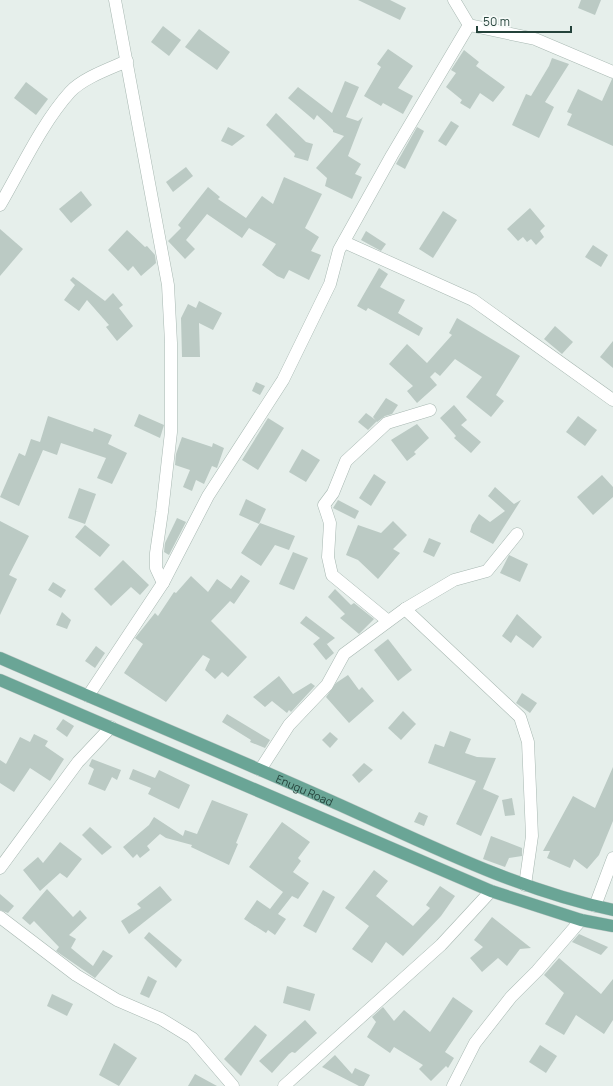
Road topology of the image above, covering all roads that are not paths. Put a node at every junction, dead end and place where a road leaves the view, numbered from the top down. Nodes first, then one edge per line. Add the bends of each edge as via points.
1 (115, 0) edge
2 (454, 0) edge
3 (469, 25) junction
4 (127, 61) junction
5 (613, 72) edge
6 (0, 205) edge
7 (344, 242) junction
8 (613, 400) edge
9 (430, 410) dead end
10 (517, 534) dead end
11 (163, 583) junction
12 (404, 609) junction
13 (388, 621) junction
14 (0, 658) edge
15 (0, 680) edge
16 (88, 696) junction
17 (110, 727) junction
18 (260, 770) junction
19 (613, 858) edge
20 (0, 868) edge
21 (524, 885) junction
22 (491, 891) junction
23 (595, 906) junction
24 (613, 910) edge
25 (0, 917) edge
26 (581, 920) junction
27 (613, 926) edge
28 (233, 1086) edge
29 (284, 1086) edge
30 (453, 1086) edge

1 - 4 street
2 - 3 street
3 - 5 street via 535,39
3 - 7 street
4 - 6 street via 98,73 71,91 29,153
4 - 11 street via 168,285 171,432 156,553 156,568
7 - 8 street via 473,300
7 - 11 street via 339,250 330,284 283,380 208,496
9 - 13 street via 387,423 346,461 333,493 324,505 330,523 328,556 332,575
10 - 12 street via 487,571 454,580
11 - 16 street
12 - 13 street
12 - 21 street via 520,717 528,742 532,836
13 - 18 street via 344,654 327,685 289,725
14 - 16 main road, Enugu Road
15 - 17 main road
16 - 18 main road, Enugu Road
17 - 20 street via 78,762
17 - 22 main road
18 - 21 main road, Enugu Road
19 - 23 street
21 - 23 main road, Enugu Road
22 - 26 main road
22 - 29 street via 441,945
23 - 24 main road, Enugu Road
25 - 28 street via 76,975 117,1000 161,1019 192,1038
26 - 27 main road
26 - 30 street via 497,1014 475,1043

